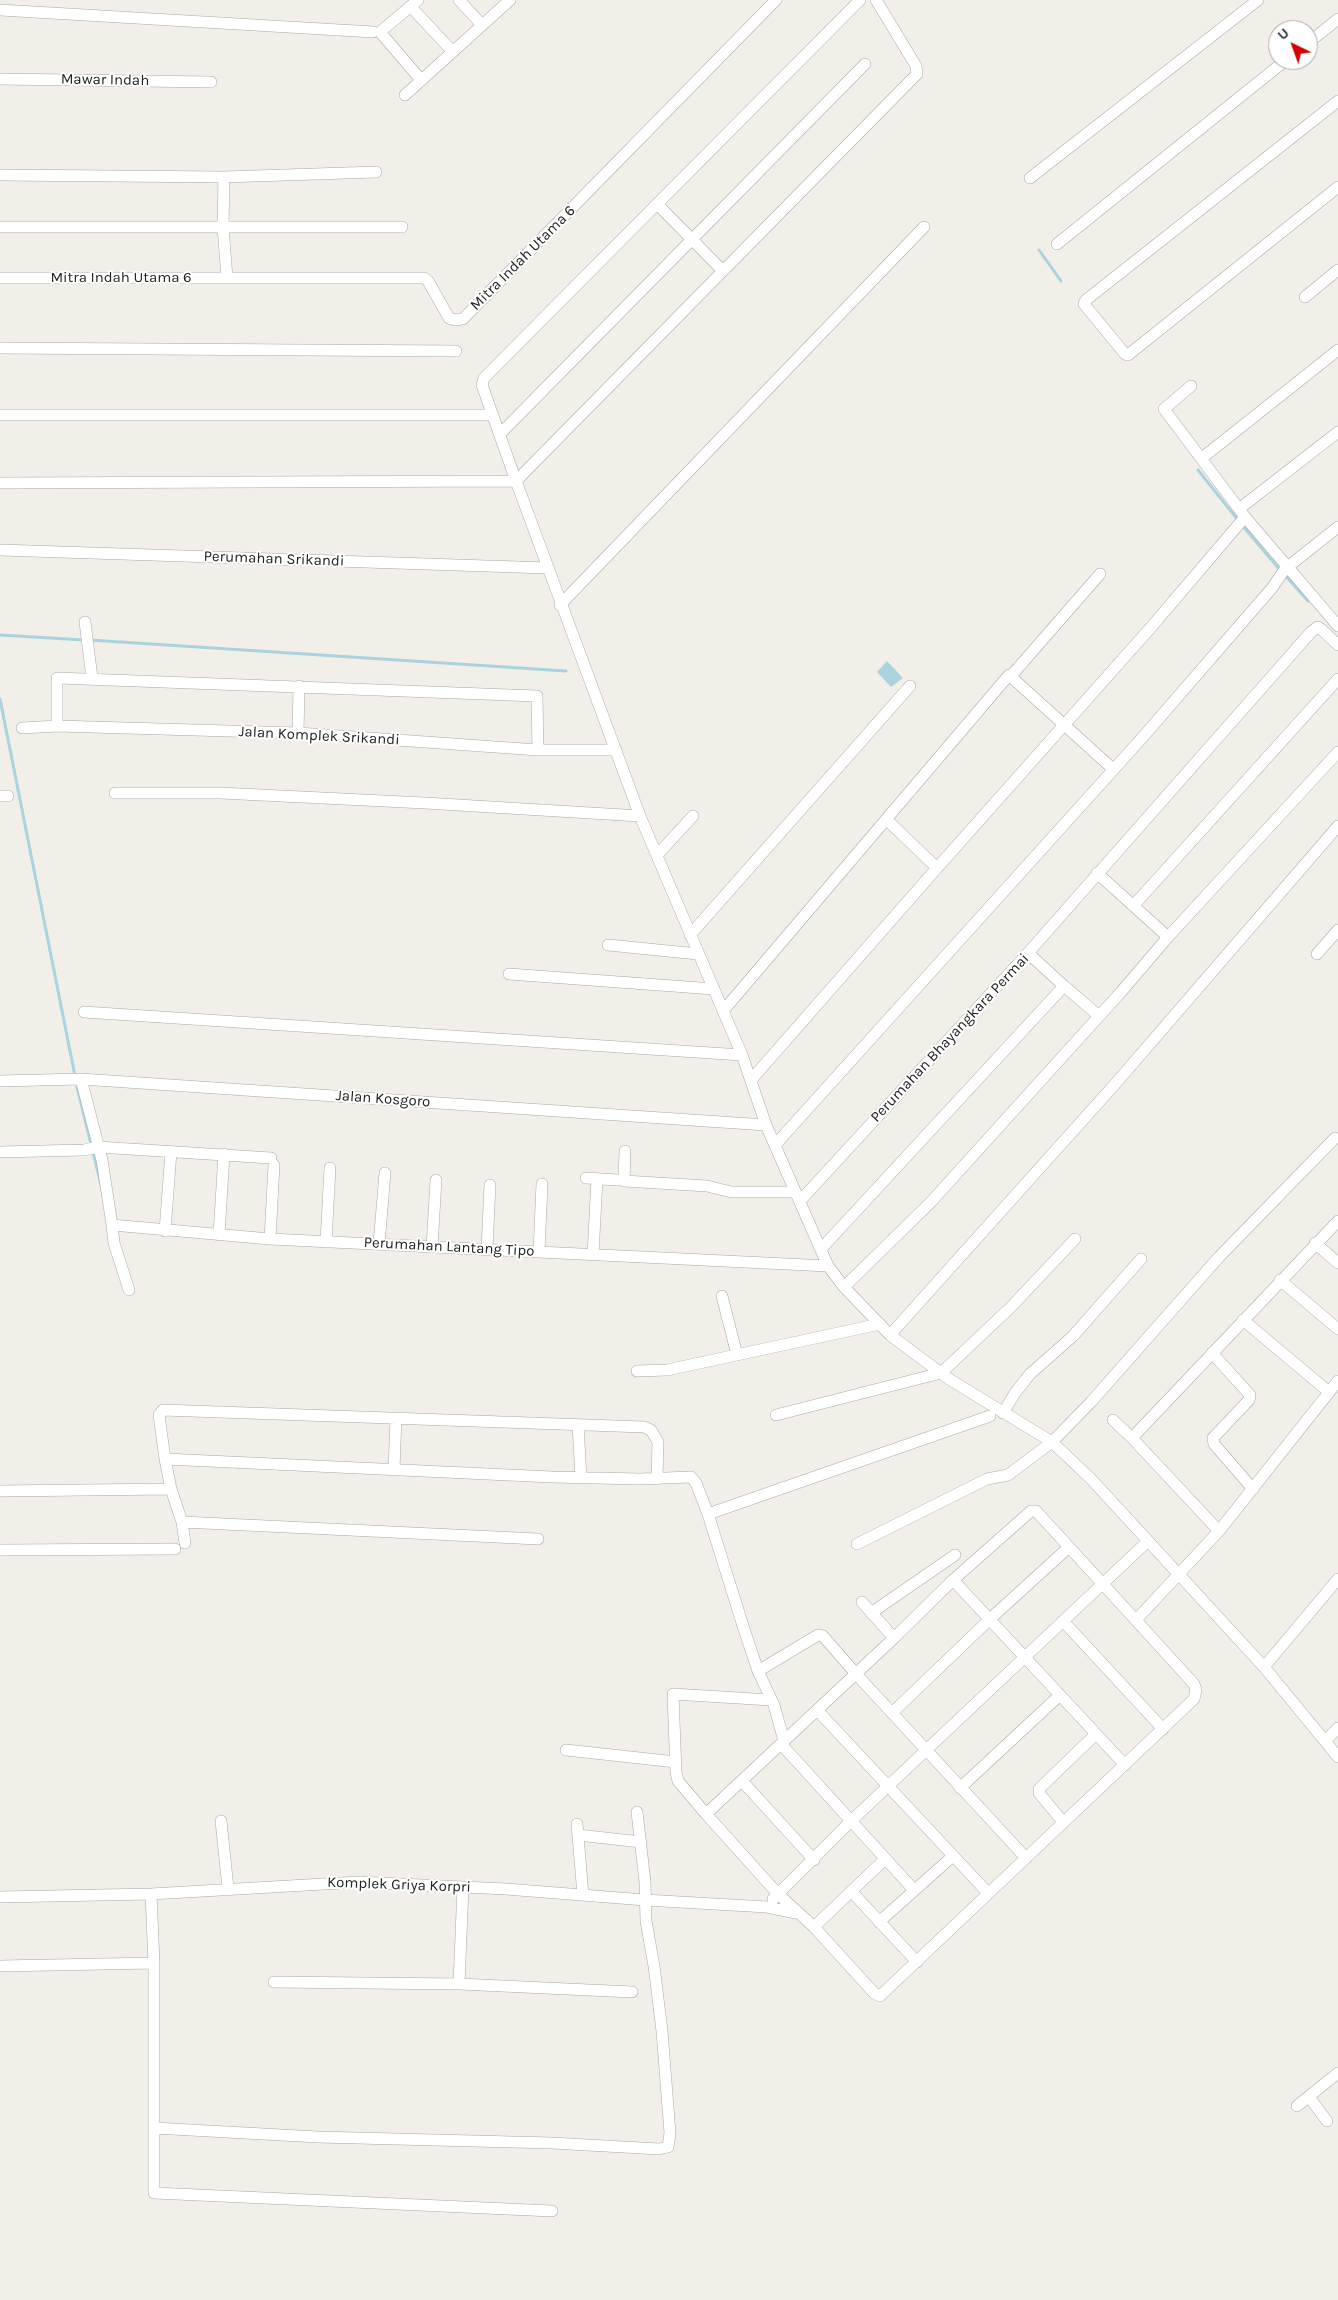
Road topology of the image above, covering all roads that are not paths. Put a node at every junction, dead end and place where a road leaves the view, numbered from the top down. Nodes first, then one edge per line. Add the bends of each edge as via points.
1 (459, 0) edge
2 (510, 0) edge
3 (776, 0) edge
4 (860, 0) edge
5 (876, 0) edge
6 (1258, 0) edge
7 (414, 3) edge
8 (0, 10) edge
9 (1338, 19) edge
10 (482, 25) junction
11 (373, 32) dead end
12 (1318, 34) edge
13 (452, 51) junction
14 (865, 64) dead end
15 (1274, 70) edge
16 (0, 79) edge
17 (421, 80) junction
18 (211, 82) dead end
19 (405, 95) dead end
20 (1338, 101) edge
21 (376, 172) dead end
22 (0, 175) edge
23 (224, 177) junction
24 (1030, 178) dead end
25 (1338, 187) edge
26 (657, 204) junction
27 (0, 227) edge
28 (223, 227) junction
29 (402, 227) dead end
30 (924, 227) dead end
31 (692, 239) junction
32 (1057, 244) dead end
33 (1338, 270) edge
34 (723, 271) junction
35 (0, 278) edge
36 (227, 278) junction
37 (1305, 297) dead end
38 (0, 348) edge
39 (1338, 350) edge
40 (456, 351) dead end
41 (1191, 386) dead end
42 (0, 415) edge
43 (493, 415) junction
44 (1338, 432) edge
45 (500, 434) junction
46 (1202, 458) junction
47 (516, 481) junction
48 (0, 483) edge
49 (1241, 518) junction
50 (1338, 527) edge
51 (0, 550) edge
52 (548, 568) junction
53 (1284, 570) junction
54 (1100, 574) dead end
55 (560, 606) junction
56 (85, 622) dead end
57 (1338, 626) edge
58 (1338, 645) edge
59 (1012, 676) junction
60 (92, 678) junction
61 (1338, 679) edge
62 (299, 686) junction
63 (910, 686) dead end
64 (1064, 723) junction
65 (57, 726) junction
66 (22, 728) dead end
67 (298, 733) junction
68 (538, 750) junction
69 (616, 750) junction
70 (1338, 752) edge
71 (1113, 769) junction
72 (115, 793) dead end
73 (640, 816) junction
74 (692, 816) dead end
75 (887, 820) junction
76 (1338, 826) edge
77 (658, 854) junction
78 (937, 868) junction
79 (1098, 872) junction
80 (1134, 905) junction
81 (1338, 930) edge
82 (690, 935) junction
83 (1168, 937) junction
84 (608, 945) dead end
85 (1028, 953) junction
86 (698, 954) junction
87 (1317, 954) dead end
88 (509, 974) dead end
89 (1064, 986) junction
90 (714, 989) junction
91 (723, 1011) junction
92 (84, 1012) dead end
93 (1099, 1016) junction
94 (742, 1055) junction
95 (76, 1079) junction
96 (751, 1080) junction
97 (0, 1081) edge
98 (766, 1125) junction
99 (1335, 1138) dead end
100 (775, 1145) junction
101 (98, 1147) junction
102 (625, 1151) dead end
103 (0, 1152) edge
104 (171, 1152) junction
105 (224, 1154) junction
106 (330, 1168) dead end
107 (385, 1173) dead end
108 (436, 1180) dead end
109 (617, 1180) dead end
110 (542, 1184) dead end
111 (490, 1185) dead end
112 (798, 1196) junction
113 (1338, 1221) edge
114 (112, 1225) junction
115 (166, 1231) junction
116 (219, 1235) junction
117 (270, 1239) junction
118 (1074, 1239) dead end
119 (326, 1242) junction
120 (1315, 1243) junction
121 (379, 1244) junction
122 (432, 1247) junction
123 (487, 1249) junction
124 (821, 1249) junction
125 (539, 1252) junction
126 (593, 1255) junction
127 (1140, 1259) dead end
128 (1338, 1263) edge
129 (828, 1266) junction
130 (1280, 1280) junction
131 (844, 1287) junction
132 (129, 1290) dead end
133 (722, 1296) dead end
134 (1243, 1320) junction
135 (880, 1324) junction
136 (1338, 1329) edge
137 (890, 1335) junction
138 (1212, 1352) junction
139 (737, 1355) junction
140 (637, 1371) dead end
141 (941, 1373) junction
142 (1338, 1381) edge
143 (1330, 1392) junction
144 (1003, 1413) junction
145 (776, 1415) dead end
146 (990, 1416) dead end
147 (396, 1418) junction
148 (1113, 1420) dead end
149 (578, 1425) junction
150 (1132, 1438) junction
151 (1052, 1442) junction
152 (165, 1459) junction
153 (394, 1469) junction
154 (581, 1478) junction
155 (657, 1479) junction
156 (171, 1489) junction
157 (1253, 1489) junction
158 (0, 1491) edge
159 (708, 1514) junction
160 (182, 1522) junction
161 (1219, 1532) junction
162 (538, 1538) dead end
163 (1148, 1541) junction
164 (857, 1544) dead end
165 (1069, 1547) junction
166 (0, 1550) edge
167 (955, 1555) dead end
168 (1180, 1575) junction
169 (1338, 1579) edge
170 (953, 1580) junction
171 (1103, 1584) junction
172 (862, 1602) dead end
173 (871, 1612) junction
174 (990, 1619) junction
175 (1136, 1620) junction
176 (1064, 1621) junction
177 (894, 1638) junction
178 (1026, 1657) junction
179 (1264, 1667) junction
180 (758, 1670) junction
181 (856, 1674) junction
182 (1060, 1695) junction
183 (771, 1700) junction
184 (817, 1710) junction
185 (892, 1713) junction
186 (1338, 1728) edge
187 (1163, 1729) junction
188 (1096, 1734) junction
189 (1326, 1741) junction
190 (782, 1743) junction
191 (566, 1750) dead end
192 (926, 1751) junction
193 (1338, 1757) edge
194 (676, 1762) junction
195 (1125, 1765) junction
196 (742, 1781) junction
197 (888, 1786) junction
198 (960, 1788) junction
199 (637, 1812) dead end
200 (706, 1814) junction
201 (221, 1821) dead end
202 (851, 1821) junction
203 (1063, 1822) junction
204 (641, 1842) junction
205 (953, 1856) junction
206 (1026, 1858) junction
207 (885, 1859) junction
208 (814, 1860) junction
209 (463, 1887) junction
210 (228, 1888) junction
211 (914, 1890) junction
212 (851, 1891) junction
213 (988, 1893) junction
214 (151, 1894) junction
215 (778, 1894) junction
216 (582, 1895) junction
217 (0, 1897) edge
218 (645, 1900) junction
219 (767, 1907) junction
220 (798, 1914) junction
221 (879, 1922) junction
222 (814, 1927) junction
223 (916, 1962) junction
224 (154, 1963) junction
225 (0, 1966) edge
226 (274, 1982) dead end
227 (459, 1984) junction
228 (632, 1992) dead end
229 (1338, 2073) edge
230 (1309, 2097) junction
231 (1297, 2106) dead end
232 (1328, 2121) dead end
233 (154, 2128) junction
234 (552, 2211) dead end

1 - 10 street
2 - 10 street
3 - 36 street, Mitra Indah Utama 6 via 463,318 449,318 424,278
4 - 26 street
5 - 34 street via 916,66 917,74
6 - 24 street
7 - 13 street
7 - 17 street via 380,32
8 - 11 street
9 - 12 street
10 - 13 street
13 - 17 street
14 - 31 street
15 - 32 street
16 - 18 street, Mawar Indah
17 - 19 street
20 - 25 street via 1084,304 1125,354 1132,353
21 - 23 street
22 - 23 street
23 - 28 street
26 - 31 street
26 - 43 street via 484,378 482,385
27 - 28 street
28 - 29 street
28 - 36 street
30 - 55 street
31 - 34 street
31 - 45 street
33 - 37 street
34 - 47 street
35 - 36 street, Mitra Indah Utama 6
38 - 40 street
39 - 46 street
41 - 46 street via 1164,409
42 - 43 street
43 - 45 street
44 - 49 street
45 - 47 street
46 - 49 street
47 - 48 street
47 - 52 street
49 - 53 street
49 - 64 street via 1153,625
50 - 53 street
51 - 52 street, Perumahan Srikandi
52 - 55 street
53 - 57 street
53 - 71 street
54 - 59 street
55 - 69 street
56 - 60 street
58 - 79 street, Perumahan Bhayangkara Permai via 1321,629 1311,632
59 - 64 street
59 - 75 street via 1008,676
60 - 62 street
60 - 65 street via 57,678
61 - 80 street
62 - 67 street
62 - 68 street via 537,696
63 - 82 street
64 - 71 street
64 - 78 street
65 - 66 street, Jalan Komplek Srikandi
65 - 67 street, Jalan Komplek Srikandi
67 - 68 street, Jalan Komplek Srikandi
68 - 69 street, Jalan Komplek Srikandi
69 - 73 street
70 - 83 street
71 - 100 street
72 - 73 street via 220,793
73 - 77 street
74 - 77 street
75 - 78 street
75 - 91 street
76 - 137 street via 1116,1083
77 - 82 street
78 - 96 street
79 - 80 street
79 - 85 street, Perumahan Bhayangkara Permai
80 - 83 street
81 - 87 street
82 - 86 street
83 - 93 street
84 - 86 street
85 - 89 street
85 - 112 street, Perumahan Bhayangkara Permai
86 - 90 street
88 - 90 street
89 - 93 street
89 - 124 street
90 - 91 street
91 - 94 street
92 - 94 street
93 - 131 street via 930,1203
94 - 96 street
95 - 97 street, Jalan Kosgoro
95 - 98 street, Jalan Kosgoro
95 - 101 street
96 - 98 street
98 - 100 street
99 - 151 street via 1219,1257
100 - 112 street
101 - 103 street
101 - 104 street
101 - 114 street
102 - 112 street via 624,1181
104 - 105 street
104 - 115 street
105 - 116 street
105 - 117 street via 273,1161
106 - 119 street
107 - 121 street
108 - 122 street
109 - 126 street via 591,1179
110 - 125 street
111 - 123 street
112 - 124 street
113 - 120 street
114 - 115 street, Perumahan Lantang Tipo
114 - 132 street via 115,1248
115 - 116 street, Perumahan Lantang Tipo
116 - 117 street, Perumahan Lantang Tipo
117 - 119 street, Perumahan Lantang Tipo
118 - 141 street via 1011,1307
119 - 121 street, Perumahan Lantang Tipo
120 - 128 street
120 - 130 street
121 - 122 street, Perumahan Lantang Tipo
122 - 123 street, Perumahan Lantang Tipo
123 - 125 street, Perumahan Lantang Tipo
124 - 129 street
125 - 126 street, Perumahan Lantang Tipo
126 - 129 street, Perumahan Lantang Tipo
127 - 144 street via 1073,1336 1030,1374
129 - 131 street
130 - 134 street
130 - 136 street
131 - 135 street
133 - 139 street
134 - 138 street
134 - 143 street
135 - 137 street
135 - 139 street
137 - 141 street
138 - 150 street
138 - 157 street via 1250,1395 1249,1400 1213,1438 1214,1444
139 - 140 street via 667,1370
141 - 144 street
141 - 145 street
142 - 143 street
143 - 157 street
144 - 151 street
146 - 159 street
147 - 149 street
147 - 152 street via 163,1410 159,1415
147 - 153 street
148 - 150 street
149 - 154 street
149 - 155 street via 644,1427 651,1430 658,1442
150 - 161 street
151 - 163 street
151 - 164 street via 1008,1475 987,1479
152 - 153 street
152 - 156 street
153 - 154 street
154 - 155 street
155 - 159 street via 691,1477
156 - 158 street
156 - 160 street
157 - 161 street
159 - 180 street
160 - 162 street
160 - 166 street via 180,1546
161 - 168 street
163 - 168 street
163 - 171 street
165 - 170 street via 1033,1510
165 - 171 street
165 - 174 street
167 - 173 street
168 - 175 street
168 - 179 street
169 - 179 street
170 - 174 street
170 - 177 street
171 - 175 street
171 - 176 street
172 - 173 street
173 - 177 street
174 - 178 street
174 - 185 street
175 - 187 street via 1196,1690 1194,1699
176 - 178 street
176 - 187 street
177 - 181 street
178 - 182 street
178 - 192 street
179 - 189 street
180 - 181 street via 820,1635
180 - 183 street
181 - 184 street
181 - 185 street
182 - 188 street
182 - 198 street
183 - 190 street
183 - 194 street via 673,1694
184 - 190 street
184 - 197 street
185 - 192 street
186 - 189 street
187 - 195 street
188 - 195 street
188 - 203 street via 1039,1790
189 - 193 street
190 - 196 street
190 - 202 street
191 - 194 street
192 - 197 street
192 - 198 street
194 - 200 street via 678,1781
195 - 203 street
196 - 200 street
196 - 208 street
197 - 202 street
197 - 205 street
198 - 206 street
199 - 204 street
200 - 215 street
201 - 210 street
202 - 207 street
202 - 208 street
203 - 206 street
204 - 216 street via 578,1830
204 - 218 street
205 - 211 street
205 - 213 street
206 - 213 street
207 - 211 street
207 - 212 street
208 - 215 street
209 - 210 street, Komplek Griya Korpri via 350,1882
209 - 216 street, Komplek Griya Korpri
209 - 227 street
210 - 214 street, Komplek Griya Korpri
211 - 221 street
212 - 221 street
212 - 222 street
213 - 223 street
214 - 217 street, Komplek Griya Korpri
214 - 224 street
215 - 219 street
215 - 220 street
216 - 218 street, Komplek Griya Korpri
218 - 219 street, Komplek Griya Korpri
218 - 233 street via 662,2031 670,2133 666,2148 318,2137
219 - 220 street, Komplek Griya Korpri
220 - 222 street
221 - 223 street
222 - 223 street via 877,1995 880,1996
224 - 225 street
224 - 233 street
226 - 227 street
227 - 228 street
229 - 230 street
230 - 231 street
230 - 232 street
233 - 234 street via 156,2194

